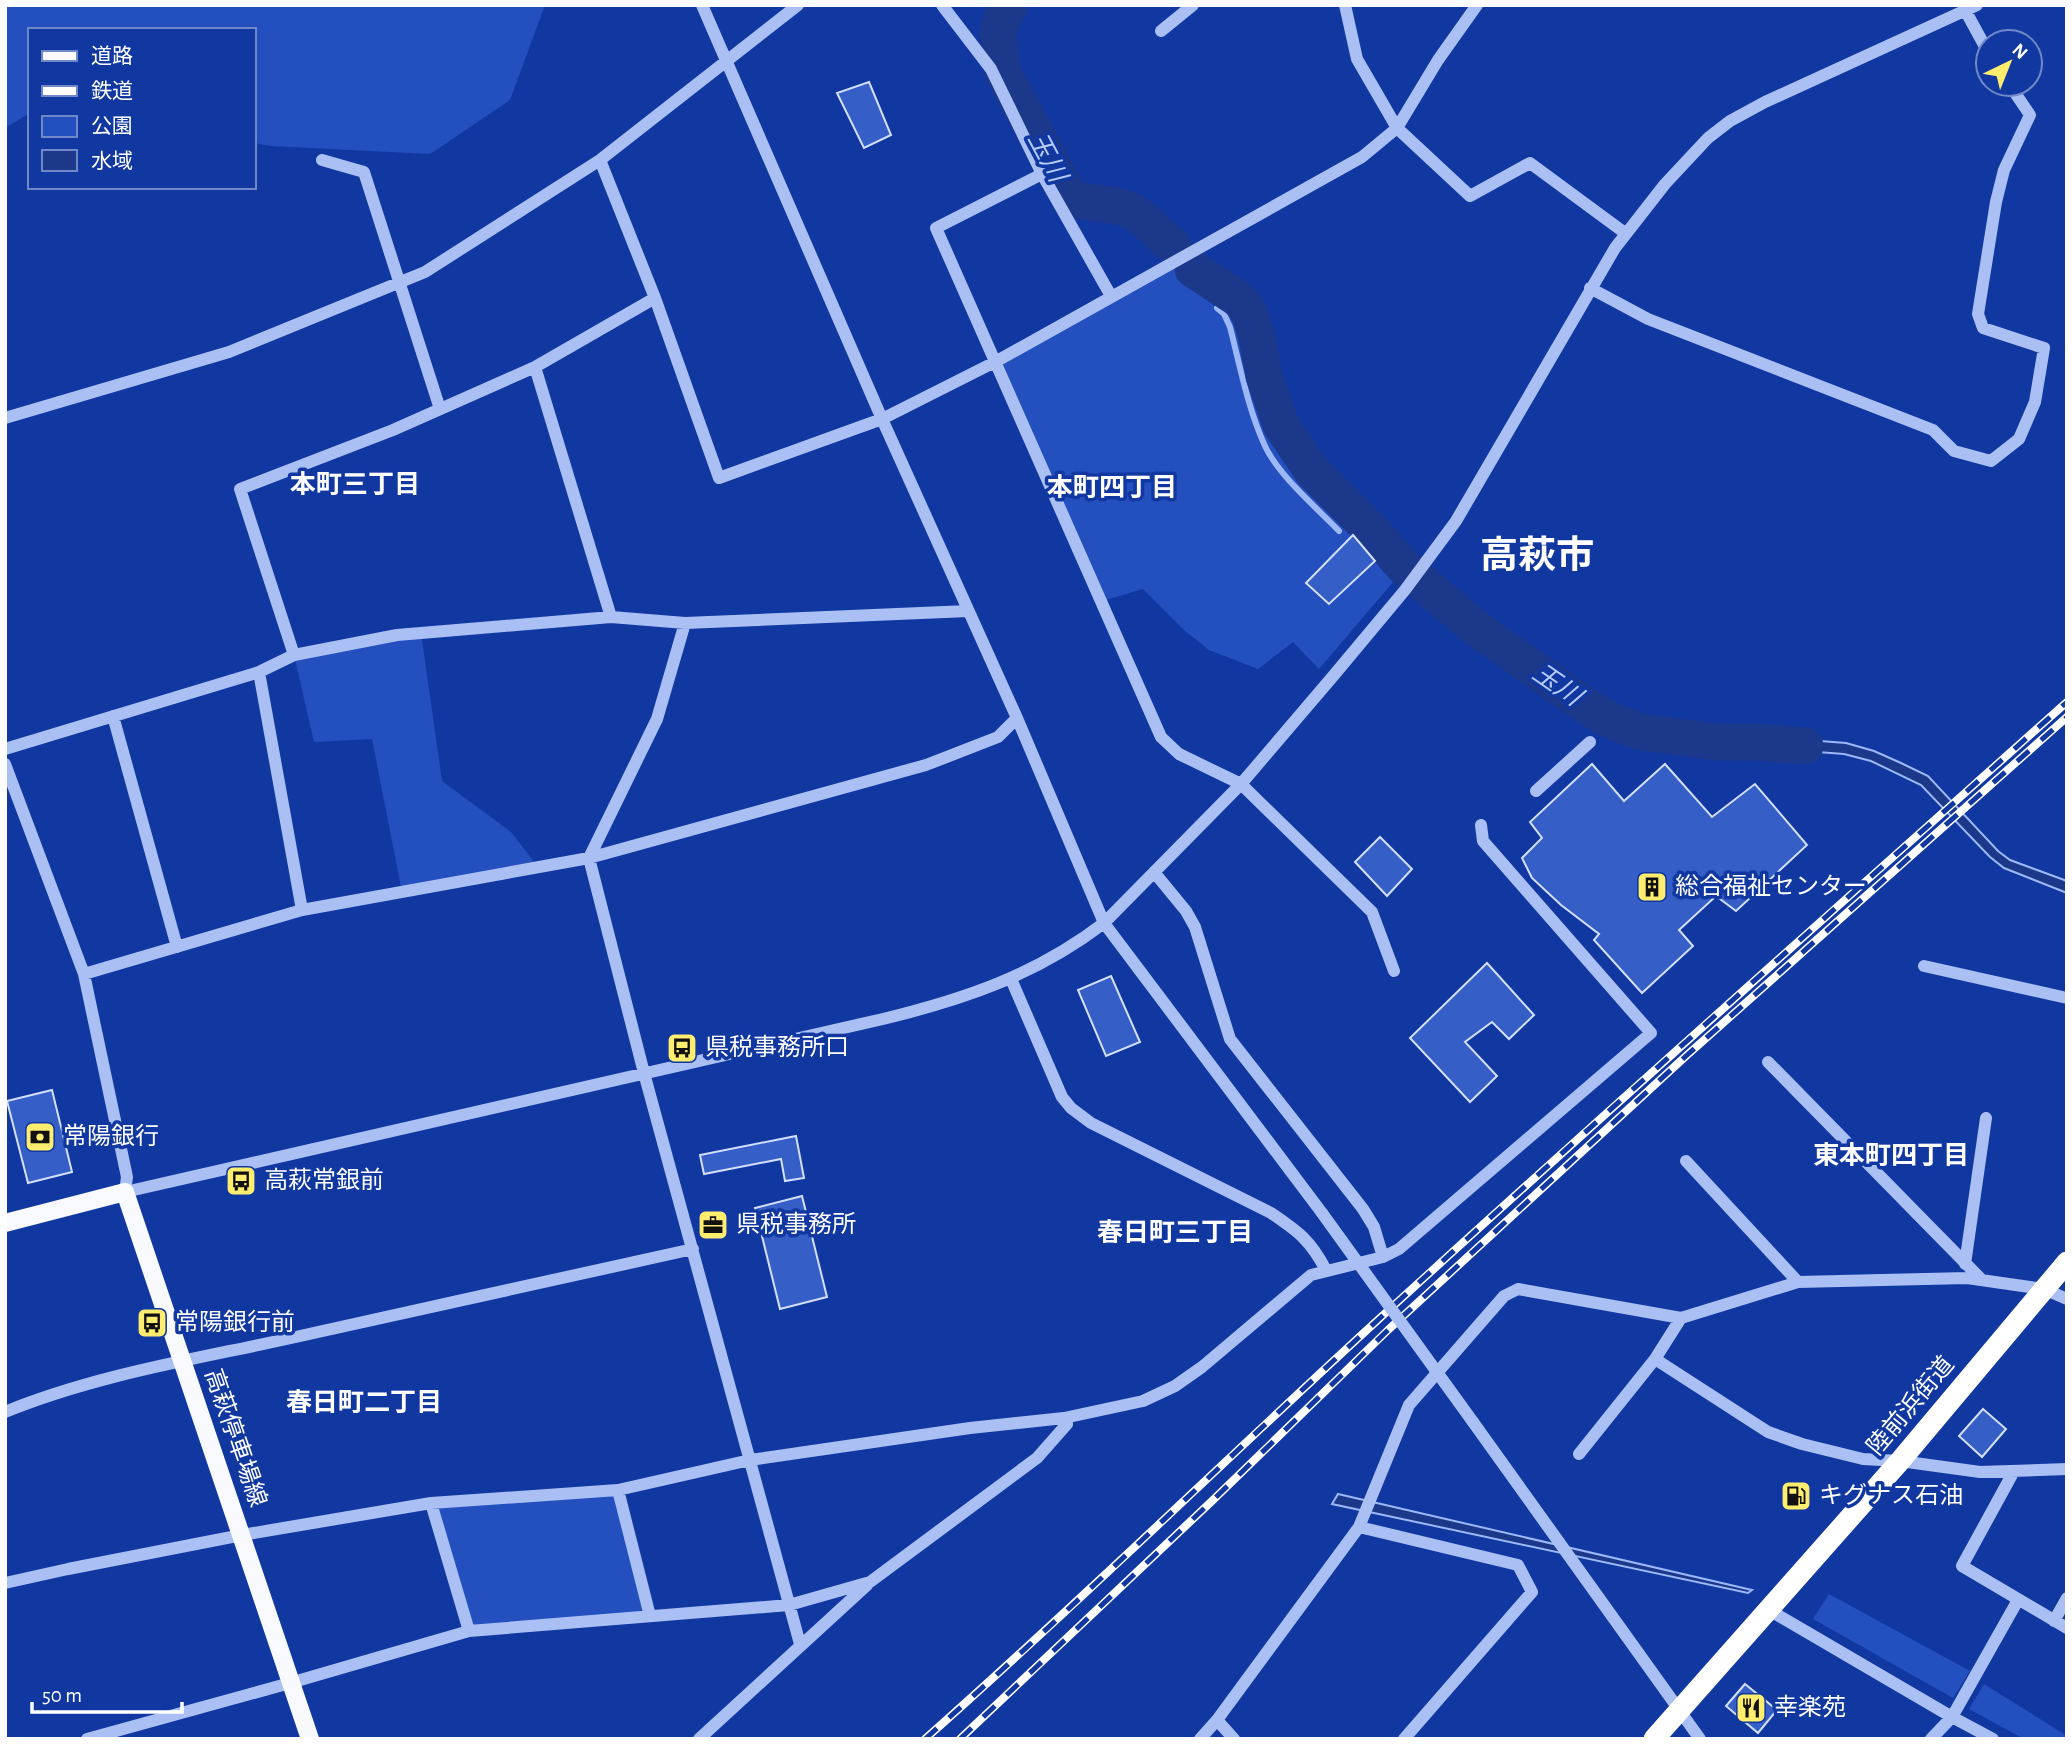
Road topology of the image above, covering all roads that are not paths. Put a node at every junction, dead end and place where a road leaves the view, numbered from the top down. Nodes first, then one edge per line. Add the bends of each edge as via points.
1 (702, 5) edge
2 (798, 5) edge
3 (943, 5) edge
4 (1193, 5) edge
5 (1345, 5) edge
6 (1477, 5) edge
7 (1971, 8) edge
8 (1979, 28) edge
9 (1161, 31) dead end
10 (727, 60) junction
11 (2018, 98) edge
12 (1397, 128) junction
13 (322, 160) dead end
14 (600, 160) junction
15 (1042, 174) junction
16 (1625, 233) junction
17 (400, 282) junction
18 (1590, 288) junction
19 (1111, 296) junction
20 (655, 298) junction
21 (995, 362) junction
22 (535, 367) junction
23 (440, 409) junction
24 (5, 418) edge
25 (882, 419) junction
26 (968, 611) junction
27 (611, 617) junction
28 (685, 623) junction
29 (294, 655) junction
30 (259, 672) junction
31 (113, 716) junction
32 (1017, 718) junction
33 (1590, 742) dead end
34 (5, 749) edge
35 (5, 764) edge
36 (1241, 783) junction
37 (1536, 791) dead end
38 (1481, 825) dead end
39 (589, 858) junction
40 (1154, 872) junction
41 (302, 910) junction
42 (1104, 923) junction
43 (177, 947) junction
44 (1924, 966) dead end
45 (1394, 971) dead end
46 (84, 974) junction
47 (1011, 979) junction
48 (2067, 998) edge
49 (1768, 1062) dead end
50 (644, 1073) junction
51 (1986, 1118) dead end
52 (1686, 1161) dead end
53 (125, 1192) junction
54 (5, 1223) edge
55 (693, 1249) junction
56 (1383, 1257) junction
57 (2067, 1262) edge
58 (1965, 1264) junction
59 (1326, 1270) junction
60 (1981, 1280) junction
61 (1798, 1282) junction
62 (2043, 1289) junction
63 (2067, 1299) edge
64 (1681, 1318) junction
65 (1655, 1359) junction
66 (183, 1362) junction
67 (5, 1412) edge
68 (1064, 1418) junction
69 (1579, 1454) dead end
70 (750, 1460) junction
71 (1900, 1461) junction
72 (2067, 1469) edge
73 (2014, 1471) junction
74 (618, 1490) junction
75 (431, 1503) junction
76 (1359, 1527) junction
77 (242, 1535) junction
78 (870, 1582) junction
79 (5, 1583) edge
80 (2067, 1598) edge
81 (2018, 1600) junction
82 (789, 1605) junction
83 (1769, 1610) junction
84 (650, 1616) junction
85 (2054, 1621) junction
86 (2067, 1629) edge
87 (469, 1631) junction
88 (800, 1644) junction
89 (290, 1683) junction
90 (1679, 1710) junction
91 (1952, 1717) junction
92 (1217, 1720) junction
93 (88, 1739) edge
94 (310, 1739) edge
95 (699, 1739) edge
96 (1200, 1739) edge
97 (1234, 1739) edge
98 (1404, 1739) edge
99 (1654, 1739) edge
100 (1700, 1739) edge
101 (1931, 1739) edge
102 (1993, 1739) edge

1 - 10 street
2 - 10 street
3 - 15 street via 991,69
4 - 9 street
5 - 12 street via 1357,59
6 - 12 street
7 - 8 street
7 - 16 street via 1730,121 1708,138
10 - 14 street
10 - 25 street
11 - 18 street via 2030,115 2004,170 1978,314 1983,328 2044,348 2035,401 2019,439 1991,461 1954,451 1933,430 1648,319
12 - 16 street via 1470,196 1530,163
12 - 19 street via 1362,157
13 - 17 street via 364,172
14 - 17 street via 425,272
14 - 20 street
15 - 19 street
15 - 21 street via 936,228
16 - 18 street
17 - 23 street
17 - 24 street via 229,352
18 - 36 street via 1456,521 1405,590
19 - 21 street
20 - 22 street
20 - 25 street via 719,478
21 - 25 street
21 - 36 street via 1161,737 1179,754
22 - 23 street
22 - 27 street
23 - 29 street via 240,489
25 - 26 street
26 - 28 street
26 - 32 street
27 - 28 street
27 - 29 street via 397,635
28 - 39 street via 657,719
29 - 30 street
30 - 31 street
30 - 41 street
31 - 34 street
31 - 43 street
32 - 39 street via 998,737 926,765
32 - 42 street
33 - 37 street
35 - 46 street
36 - 40 street
36 - 45 street via 1372,912
38 - 56 street via 1483,841 1651,1033 1399,1249
39 - 41 street
39 - 50 street
40 - 42 street
40 - 56 street via 1195,927 1230,1039 1363,1209
41 - 43 street
42 - 47 street
42 - 90 street, bridge via 1322,1213
43 - 46 street
44 - 48 street
46 - 53 street via 127,1177
47 - 50 street via 933,1007
47 - 59 street via 1062,1097 1071,1108 1091,1124 1271,1213 1314,1248
49 - 58 street
50 - 53 street
50 - 55 street
51 - 58 street
52 - 61 street
53 - 54 main road
53 - 66 main road, 高萩停車場線
55 - 66 street
55 - 70 street
56 - 59 street
57 - 62 highway, 陸前浜街道
58 - 60 street
59 - 68 street via 1311,1275 1175,1386 1143,1401
60 - 61 street
60 - 62 street
61 - 64 street
62 - 63 street
62 - 71 highway, 陸前浜街道
64 - 65 street
64 - 76 street via 1518,1289 1504,1296 1409,1405
65 - 69 street
65 - 71 street via 1768,1432 1863,1460
66 - 67 street via 72,1388
66 - 77 main road, 高萩停車場線
68 - 70 street
68 - 78 street via 1067,1424 1037,1458
70 - 74 street
70 - 82 street
71 - 73 street via 1980,1472
71 - 83 highway, 陸前浜街道
72 - 73 street
73 - 81 street via 1962,1566
74 - 75 street
74 - 84 street
75 - 77 street
75 - 87 street
76 - 92 street
76 - 98 street via 1518,1565 1532,1592
77 - 79 street
77 - 89 main road, 高萩停車場線
78 - 82 street
78 - 88 street
80 - 85 street
81 - 85 street
81 - 91 street
82 - 84 street
82 - 88 street
83 - 90 highway, 陸前浜街道
83 - 91 street
84 - 87 street
85 - 86 street
87 - 89 street
88 - 95 street
89 - 93 street
89 - 94 main road, 高萩停車場線
90 - 99 highway, 陸前浜街道
90 - 100 street
91 - 101 street
91 - 102 street
92 - 96 street
92 - 97 street

